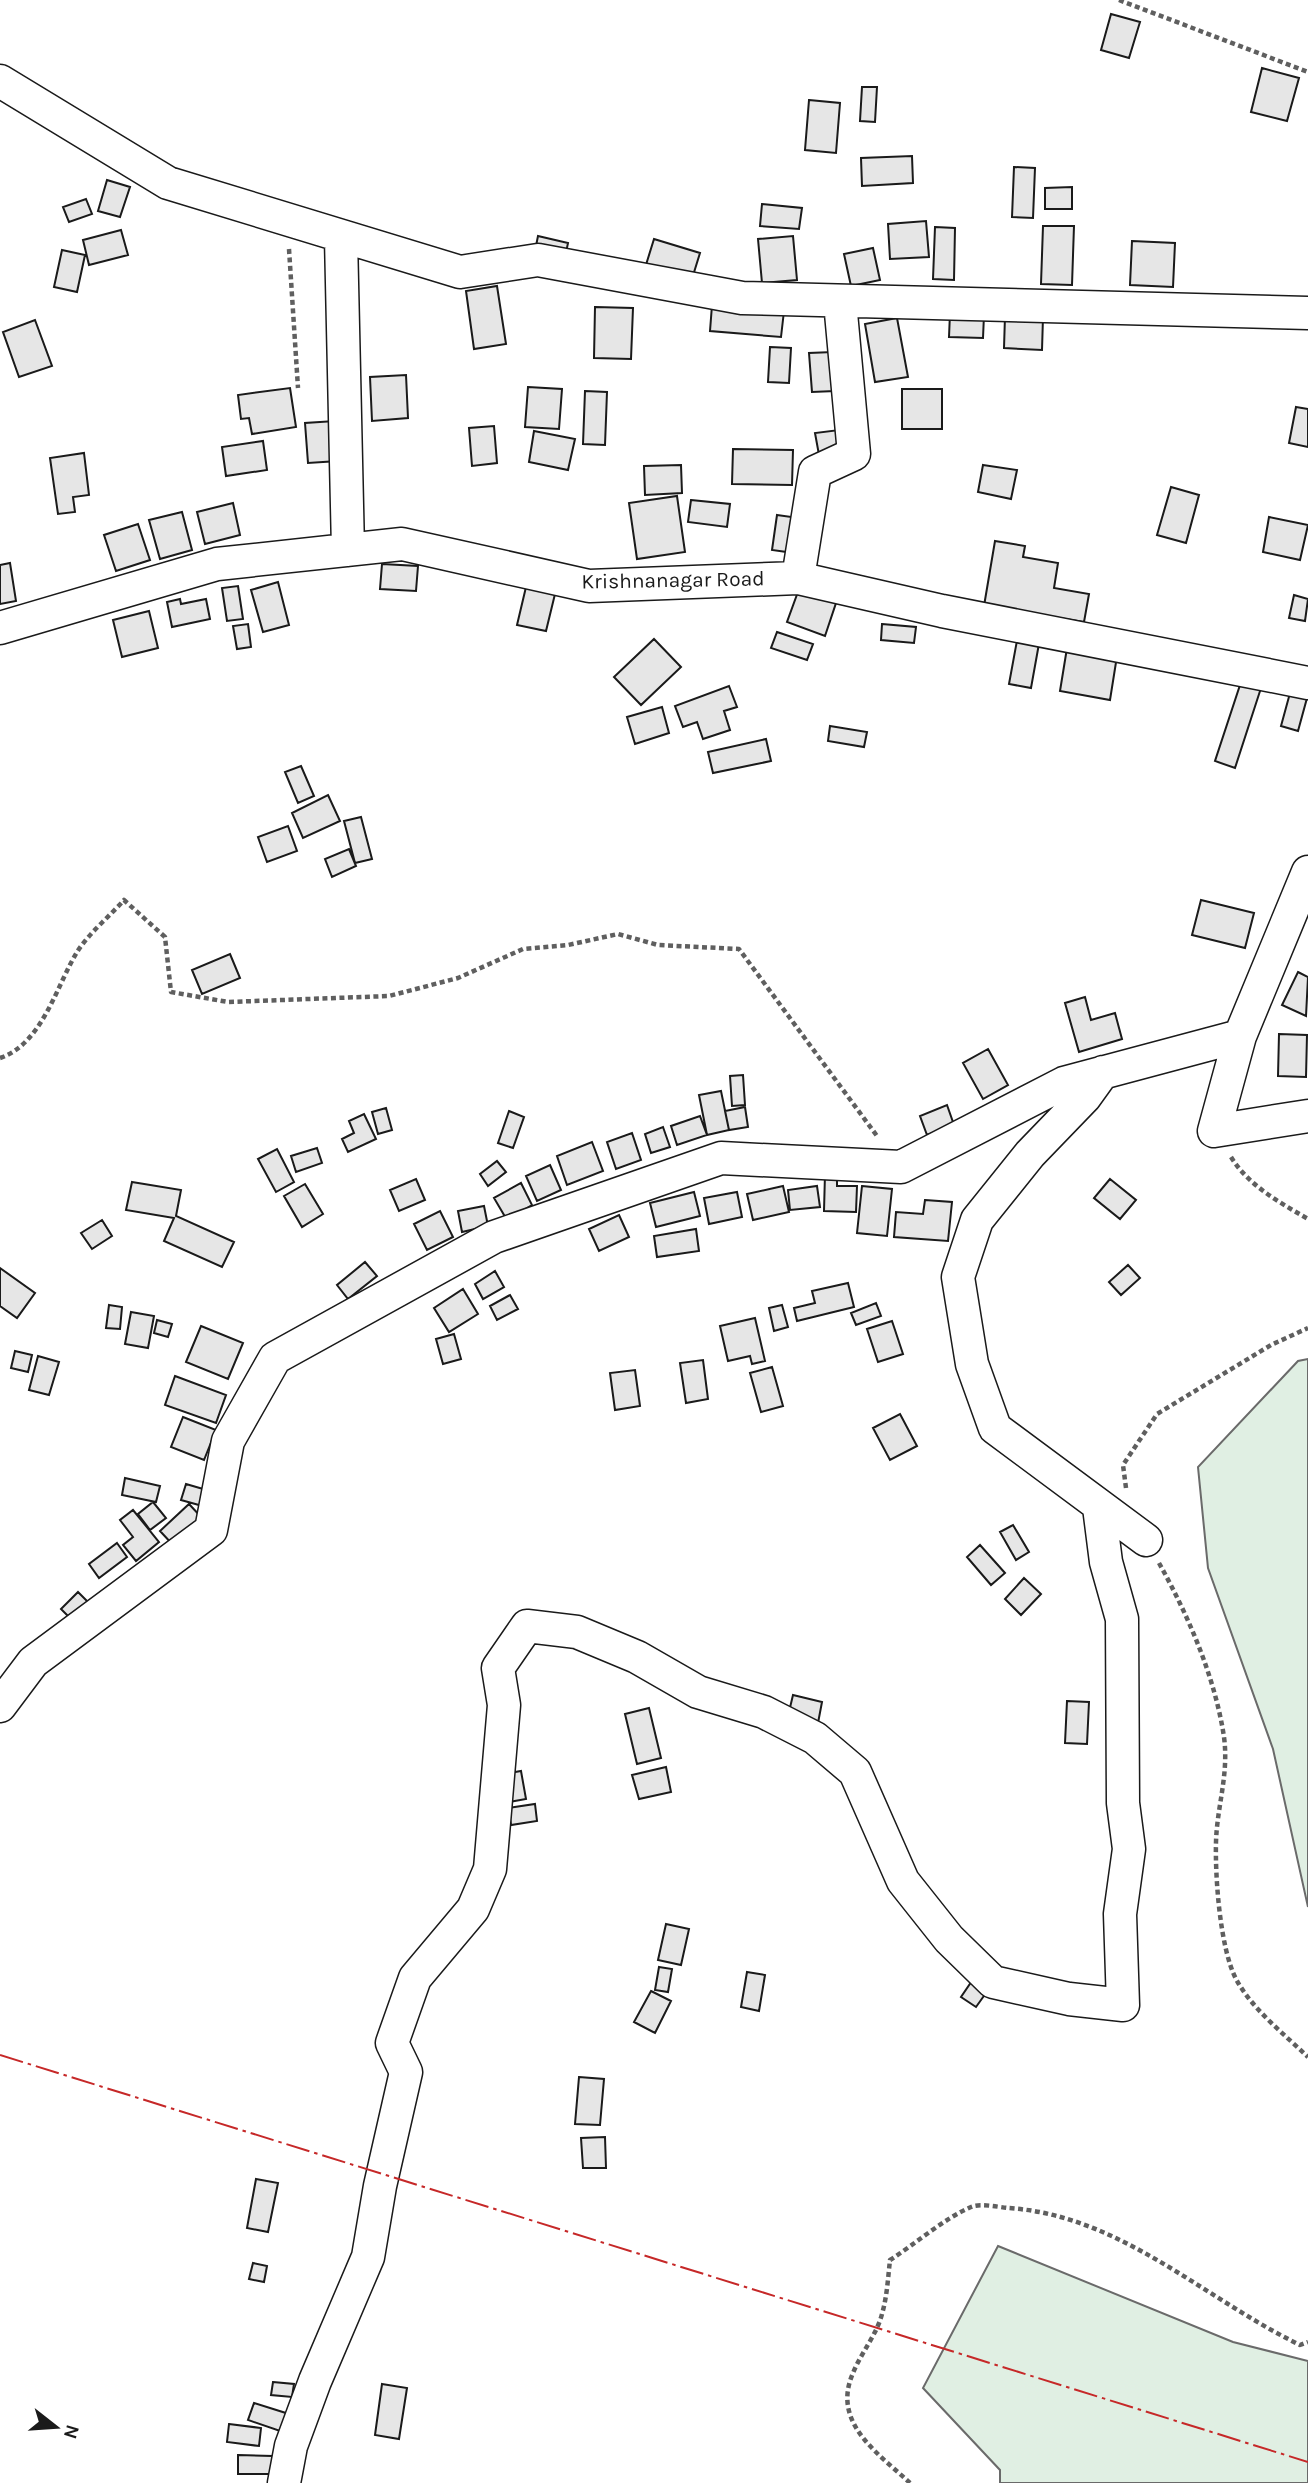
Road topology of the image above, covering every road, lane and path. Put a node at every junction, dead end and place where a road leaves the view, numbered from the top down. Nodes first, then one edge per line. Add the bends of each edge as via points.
1 (1119, 0) edge
2 (1308, 72) edge
3 (0, 81) edge
4 (287, 222) junction
5 (341, 238) junction
6 (840, 302) junction
7 (1308, 313) edge
8 (298, 388) dead end
9 (348, 550) junction
10 (798, 578) junction
11 (0, 628) edge
12 (1308, 683) edge
13 (1308, 872) edge
14 (1240, 1036) junction
15 (0, 1058) edge
16 (1103, 1072) junction
17 (1308, 1116) edge
18 (1214, 1130) junction
19 (901, 1167) junction
20 (1308, 1219) edge
21 (1308, 1328) edge
22 (1127, 1493) dead end
23 (1099, 1507) junction
24 (1146, 1540) joint
25 (0, 1706) edge
26 (1308, 2057) edge
27 (1308, 2342) edge
28 (284, 2483) edge
29 (910, 2483) edge

1 - 2 path
3 - 4 street via 167,183
4 - 5 street
4 - 8 path
5 - 6 street via 460,272 538,260 742,298
5 - 9 street
6 - 7 street
6 - 10 street via 854,454 815,472
9 - 10 street, Krishnanagar Road via 402,544 589,586
9 - 11 street, Krishnanagar Road via 217,564
10 - 12 street, Krishnanagar Road
13 - 14 street
14 - 16 street
14 - 18 street
15 - 19 path via 17,1052 50,1007 78,950 124,900 165,937 171,992 228,1002 389,996 458,978 523,949 618,934 657,945 739,949
16 - 19 street via 1064,1083
16 - 23 street via 977,1220 958,1277 972,1364 995,1428
17 - 18 street
18 - 20 path via 1239,1171 1260,1190
19 - 25 street via 720,1158 494,1237 275,1358 228,1441 211,1530 33,1662
21 - 22 path via 1271,1345 1157,1414 1123,1465
23 - 24 street
23 - 28 street via 1106,1562 1122,1619 1123,1803 1129,1849 1120,1913 1122,2005 993,1982 949,1939 903,1881 855,1772 815,1738 764,1712 698,1692 637,1657 577,1632 527,1626 498,1668 504,1705 490,1869 474,1909 415,1978 400,2014 392,2043 406,2072 368,2257 315,2381 291,2446
24 - 26 path via 1196,1639 1224,1737 1226,1784 1216,1841 1227,1945 1236,1978 1262,2012
27 - 29 path via 1300,2346 1262,2327 1112,2234 1042,2210 973,2206 890,2260 882,2316 852,2374 846,2399 854,2427 875,2453

